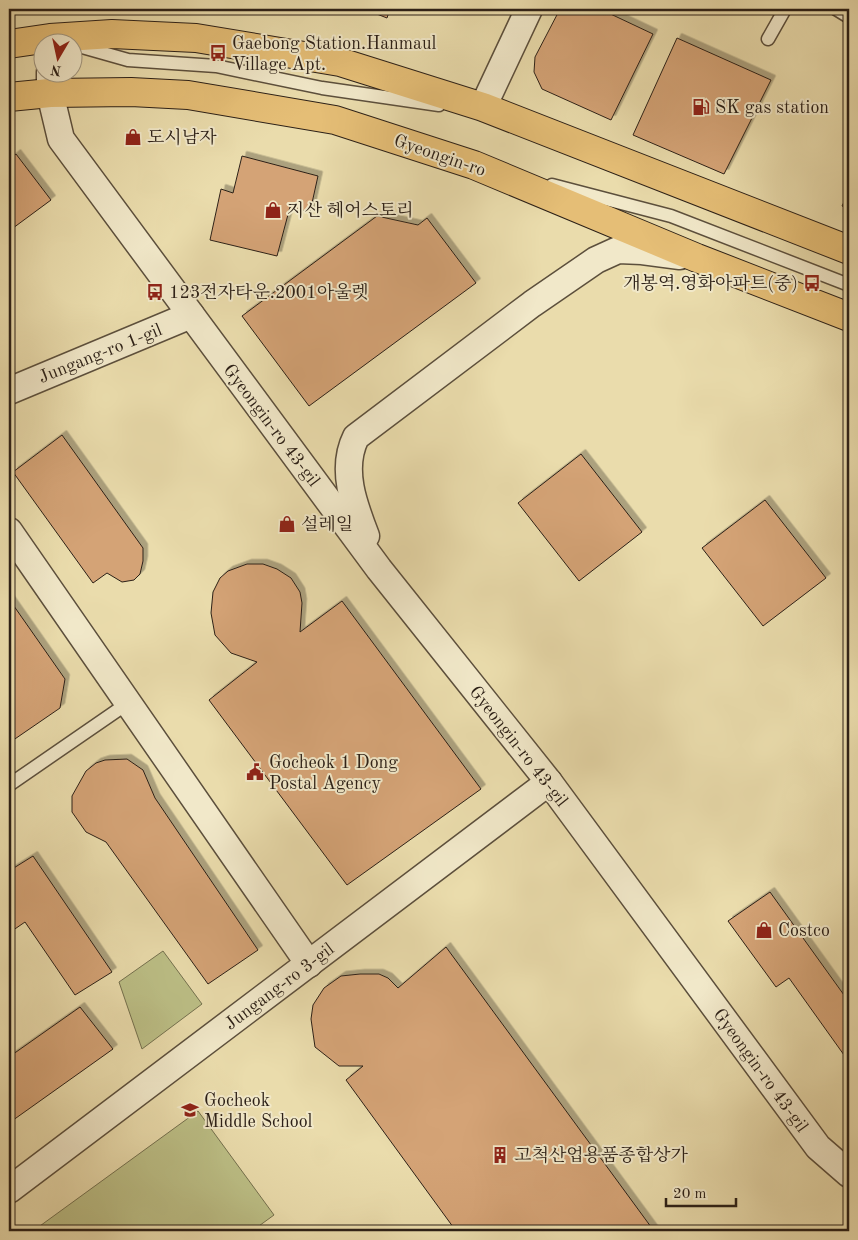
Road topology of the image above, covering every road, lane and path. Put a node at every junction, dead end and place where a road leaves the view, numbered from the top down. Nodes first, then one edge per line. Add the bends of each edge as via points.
1 (529, 9) edge
2 (786, 9) edge
3 (836, 9) edge
4 (849, 17) edge
5 (82, 39) edge
6 (768, 39) dead end
7 (32, 43) edge
8 (9, 44) edge
9 (50, 83) edge
10 (9, 97) edge
11 (492, 110) junction
12 (474, 165) junction
13 (849, 250) edge
14 (698, 258) junction
15 (849, 285) edge
16 (191, 315) junction
17 (849, 317) edge
18 (9, 391) edge
19 (9, 531) edge
20 (379, 570) junction
21 (128, 703) junction
22 (549, 782) junction
23 (9, 785) edge
24 (309, 964) junction
25 (849, 1174) edge
26 (9, 1190) edge

1 - 11 street
2 - 6 lane
3 - 4 lane
5 - 11 main road via 121,34 196,38 258,46 340,62
7 - 8 main road
9 - 10 main road, Gyeongin-ro
9 - 12 main road, Gyeongin-ro via 188,95 335,120
9 - 16 street, Gyeongin-ro 43-gil via 61,139
11 - 13 main road
12 - 14 main road, Gyeongin-ro
12 - 15 lane via 671,216
14 - 17 main road, Gyeongin-ro
14 - 20 street via 618,250 596,260 532,304 356,437 350,450 352,502
16 - 18 street, Jungang-ro 1-gil
16 - 20 street, Gyeongin-ro 43-gil
19 - 21 street
20 - 22 street, Gyeongin-ro 43-gil
21 - 23 lane
21 - 24 street
22 - 24 street, Jungang-ro 3-gil
22 - 25 street, Gyeongin-ro 43-gil via 818,1148
24 - 26 street, Jungang-ro 3-gil

